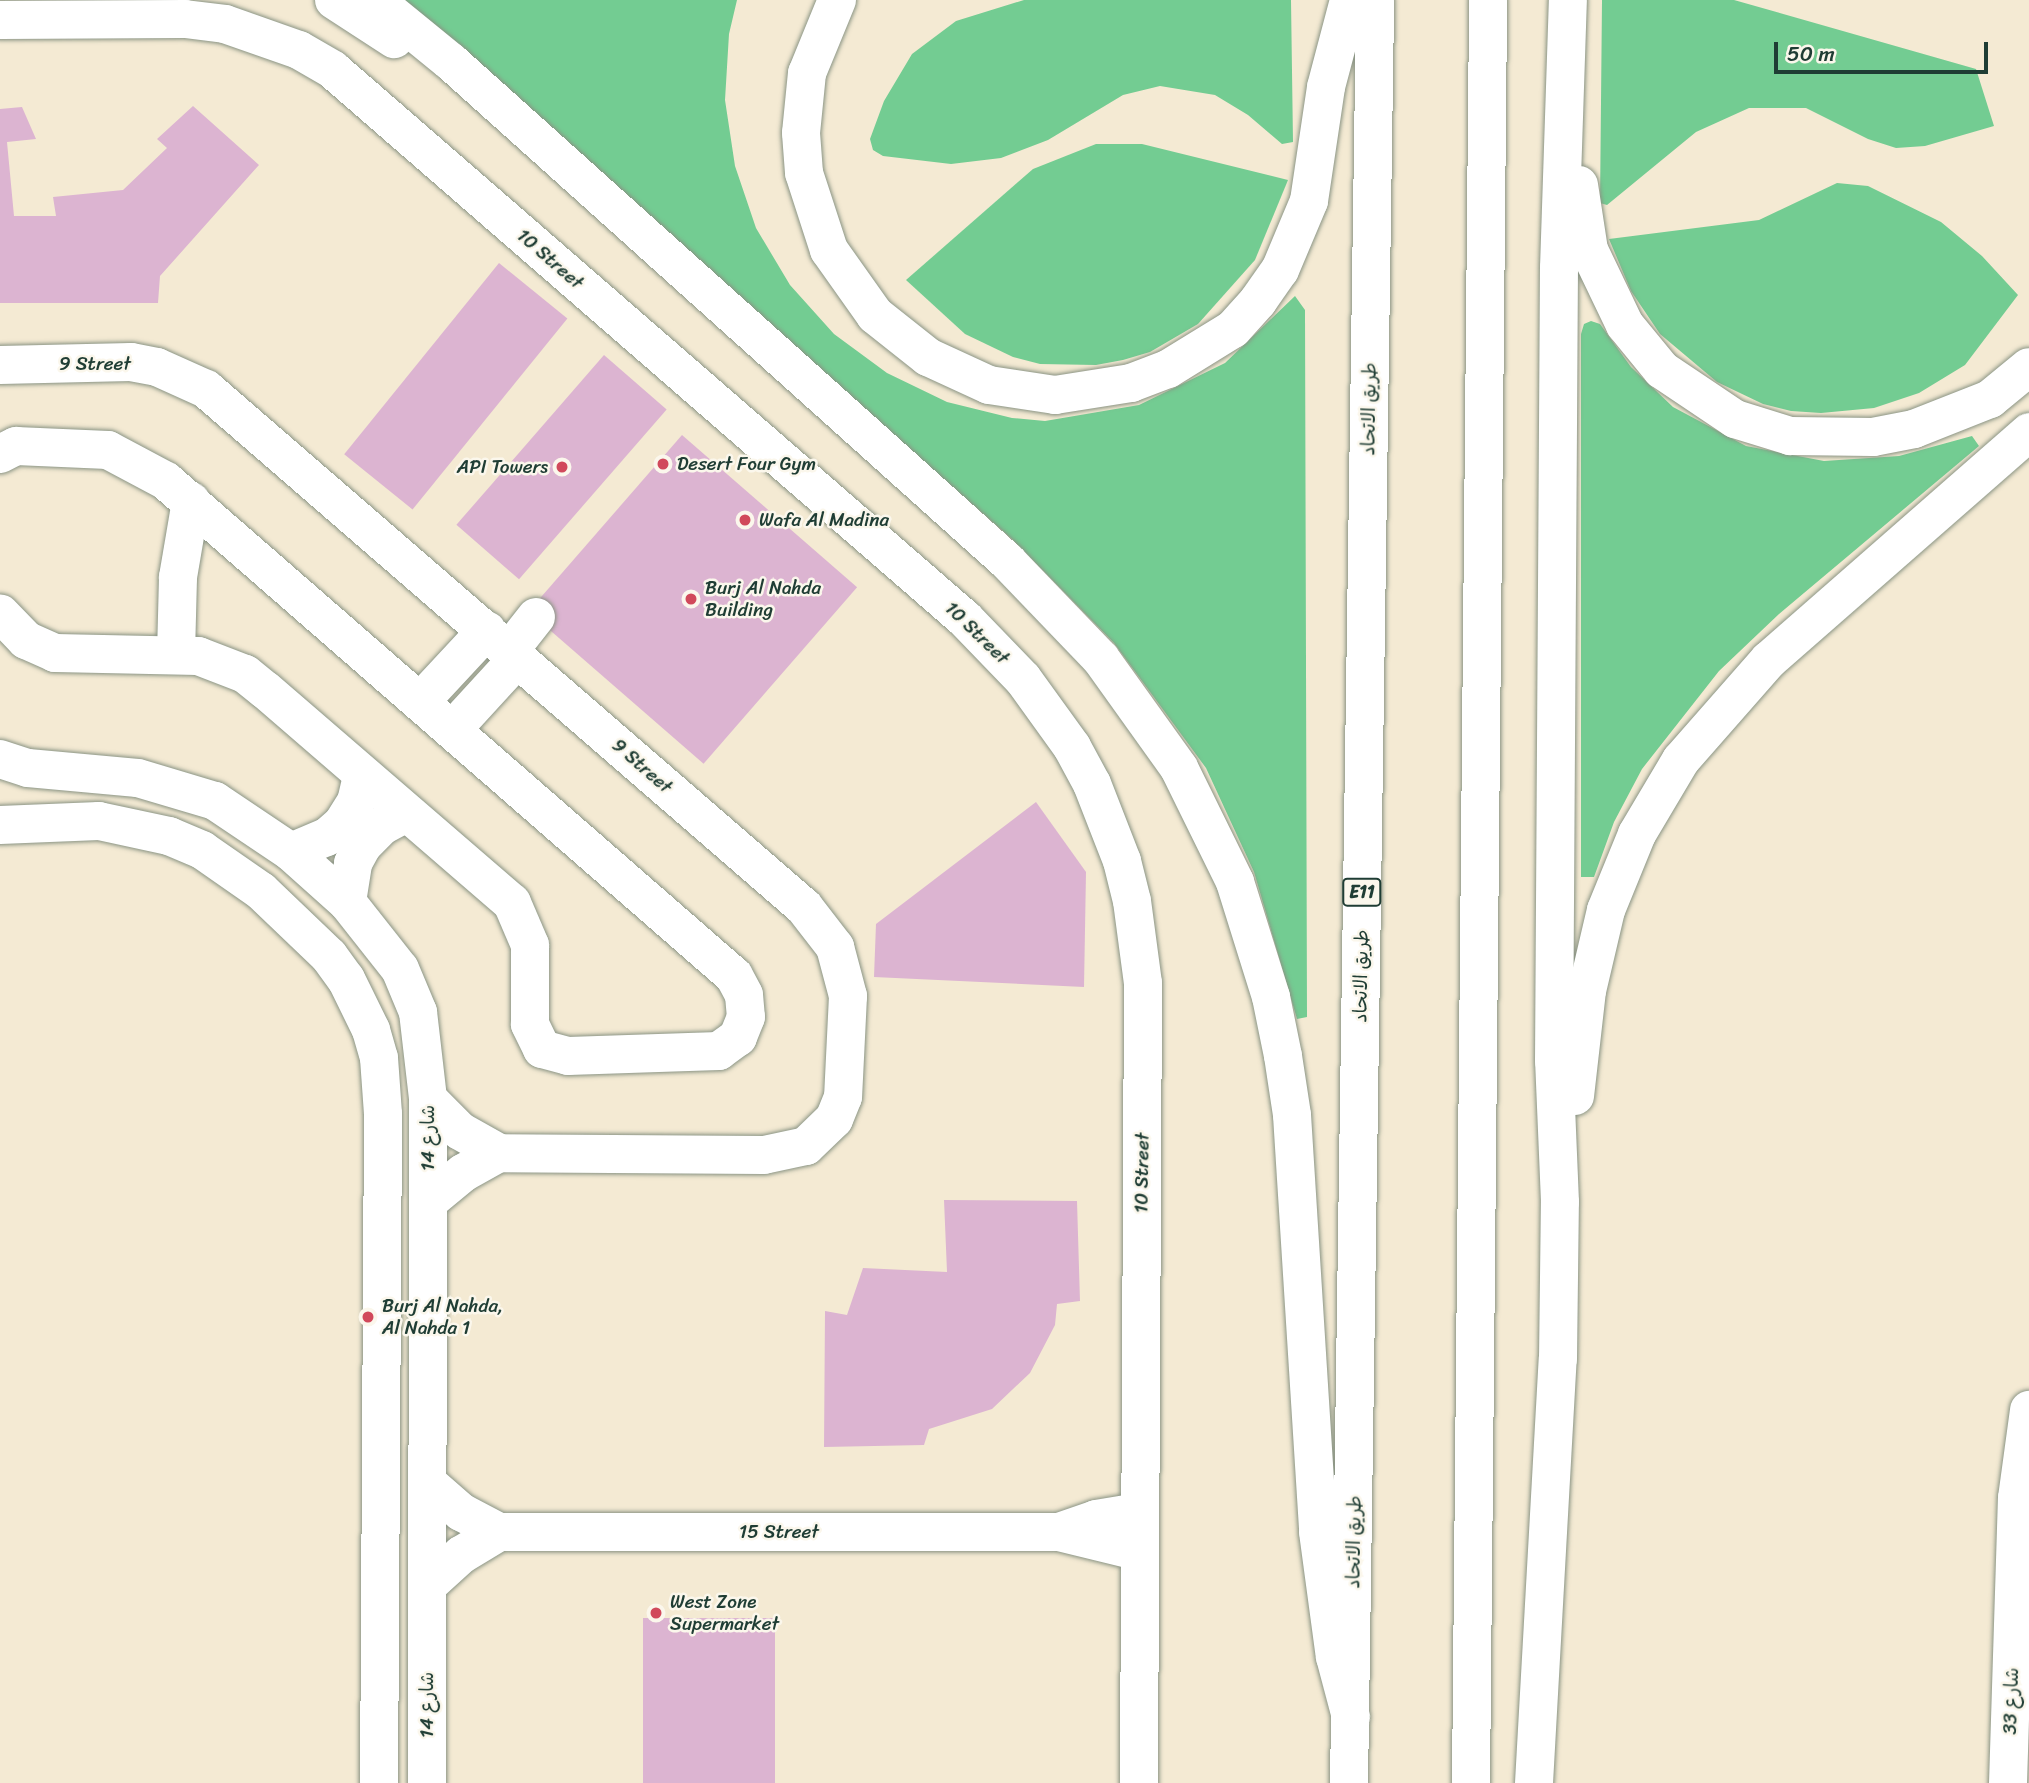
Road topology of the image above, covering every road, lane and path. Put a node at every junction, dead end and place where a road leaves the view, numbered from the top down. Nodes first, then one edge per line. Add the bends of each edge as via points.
1 (334, 0) edge
2 (375, 0) edge
3 (837, 0) edge
4 (1349, 0) edge
5 (1375, 0) edge
6 (1488, 0) edge
7 (1568, 14) edge
8 (0, 20) edge
9 (491, 101) junction
10 (0, 365) edge
11 (2029, 367) edge
12 (2029, 432) edge
13 (0, 454) edge
14 (191, 501) junction
15 (0, 613) edge
16 (520, 635) junction
17 (177, 654) junction
18 (420, 702) junction
19 (452, 730) junction
20 (0, 760) edge
21 (362, 777) junction
22 (405, 814) junction
23 (0, 825) edge
24 (291, 852) junction
25 (347, 902) junction
26 (428, 1099) junction
27 (499, 1153) junction
28 (429, 1200) junction
29 (1560, 1202) junction
30 (2029, 1410) edge
31 (429, 1484) junction
32 (1138, 1512) junction
33 (499, 1532) junction
34 (1059, 1532) junction
35 (1138, 1551) junction
36 (428, 1585) junction
37 (1351, 1717) junction
38 (379, 1783) edge
39 (427, 1783) edge
40 (1139, 1783) edge
41 (1349, 1783) edge
42 (1471, 1783) edge
43 (1534, 1783) edge
44 (2008, 1783) edge

1 - 9 main road
2 - 9 main road
3 - 4 main road via 807,73 801,133 804,173 828,250 876,315 928,357 989,385 1055,395 1132,383 1168,369 1233,329 1258,301 1280,270 1309,201 1326,87
5 - 37 main road, طريق الاتحاد / E11
6 - 42 main road
7 - 11 main road via 1579,195 1589,250 1625,325 1685,388 1762,429 1832,440 1914,429 1990,399
7 - 29 main road via 1560,116 1554,1061
8 - 32 main road, 10 Street via 185,19 225,24 299,50 333,70 965,619 1049,712 1092,783 1108,822 1139,942 1143,1025
9 - 37 main road via 1056,609 1142,712 1211,827 1254,939 1283,1056 1292,1115 1324,1595
10 - 16 main road, 9 Street via 131,362 170,372 206,389
12 - 29 main road via 1769,660 1708,725 1657,797 1620,871 1595,950
13 - 14 main road via 16,446 108,450 166,481
14 - 17 main road via 178,577
14 - 18 main road
15 - 17 main road via 26,640 55,653
16 - 18 main road
16 - 19 main road
16 - 27 main road, 9 Street via 804,907 835,947 848,996 843,1097 834,1119 806,1146 764,1155
17 - 21 main road via 223,663 245,674
18 - 19 main road
19 - 22 main road via 734,976 744,995 746,1017 738,1037 719,1051 568,1056 542,1049 530,1024 530,945 520,916 501,891
20 - 24 main road, شارع 14 via 28,768 118,775 177,787 215,801
21 - 22 main road
21 - 24 main road via 342,824
22 - 25 main road via 382,826 363,845 347,882
23 - 38 main road via 99,821 169,836 202,850 261,891 329,956 371,1030 379,1058 383,1114
24 - 25 main road, شارع 14
25 - 26 main road, شارع 14 via 400,969 418,1012
26 - 27 main road via 460,1131
26 - 28 main road, شارع 14
27 - 28 main road
28 - 31 main road, شارع 14
29 - 43 main road via 1550,1534
30 - 44 main road, شارع 33 via 2017,1498
31 - 33 main road via 461,1512
31 - 36 main road, شارع 14
32 - 34 main road via 1096,1519
32 - 35 main road, 10 Street
33 - 34 main road, 15 Street
33 - 36 main road via 461,1555
34 - 35 main road
35 - 40 main road, 10 Street
36 - 39 main road, شارع 14
37 - 41 main road, طريق الاتحاد / E11

